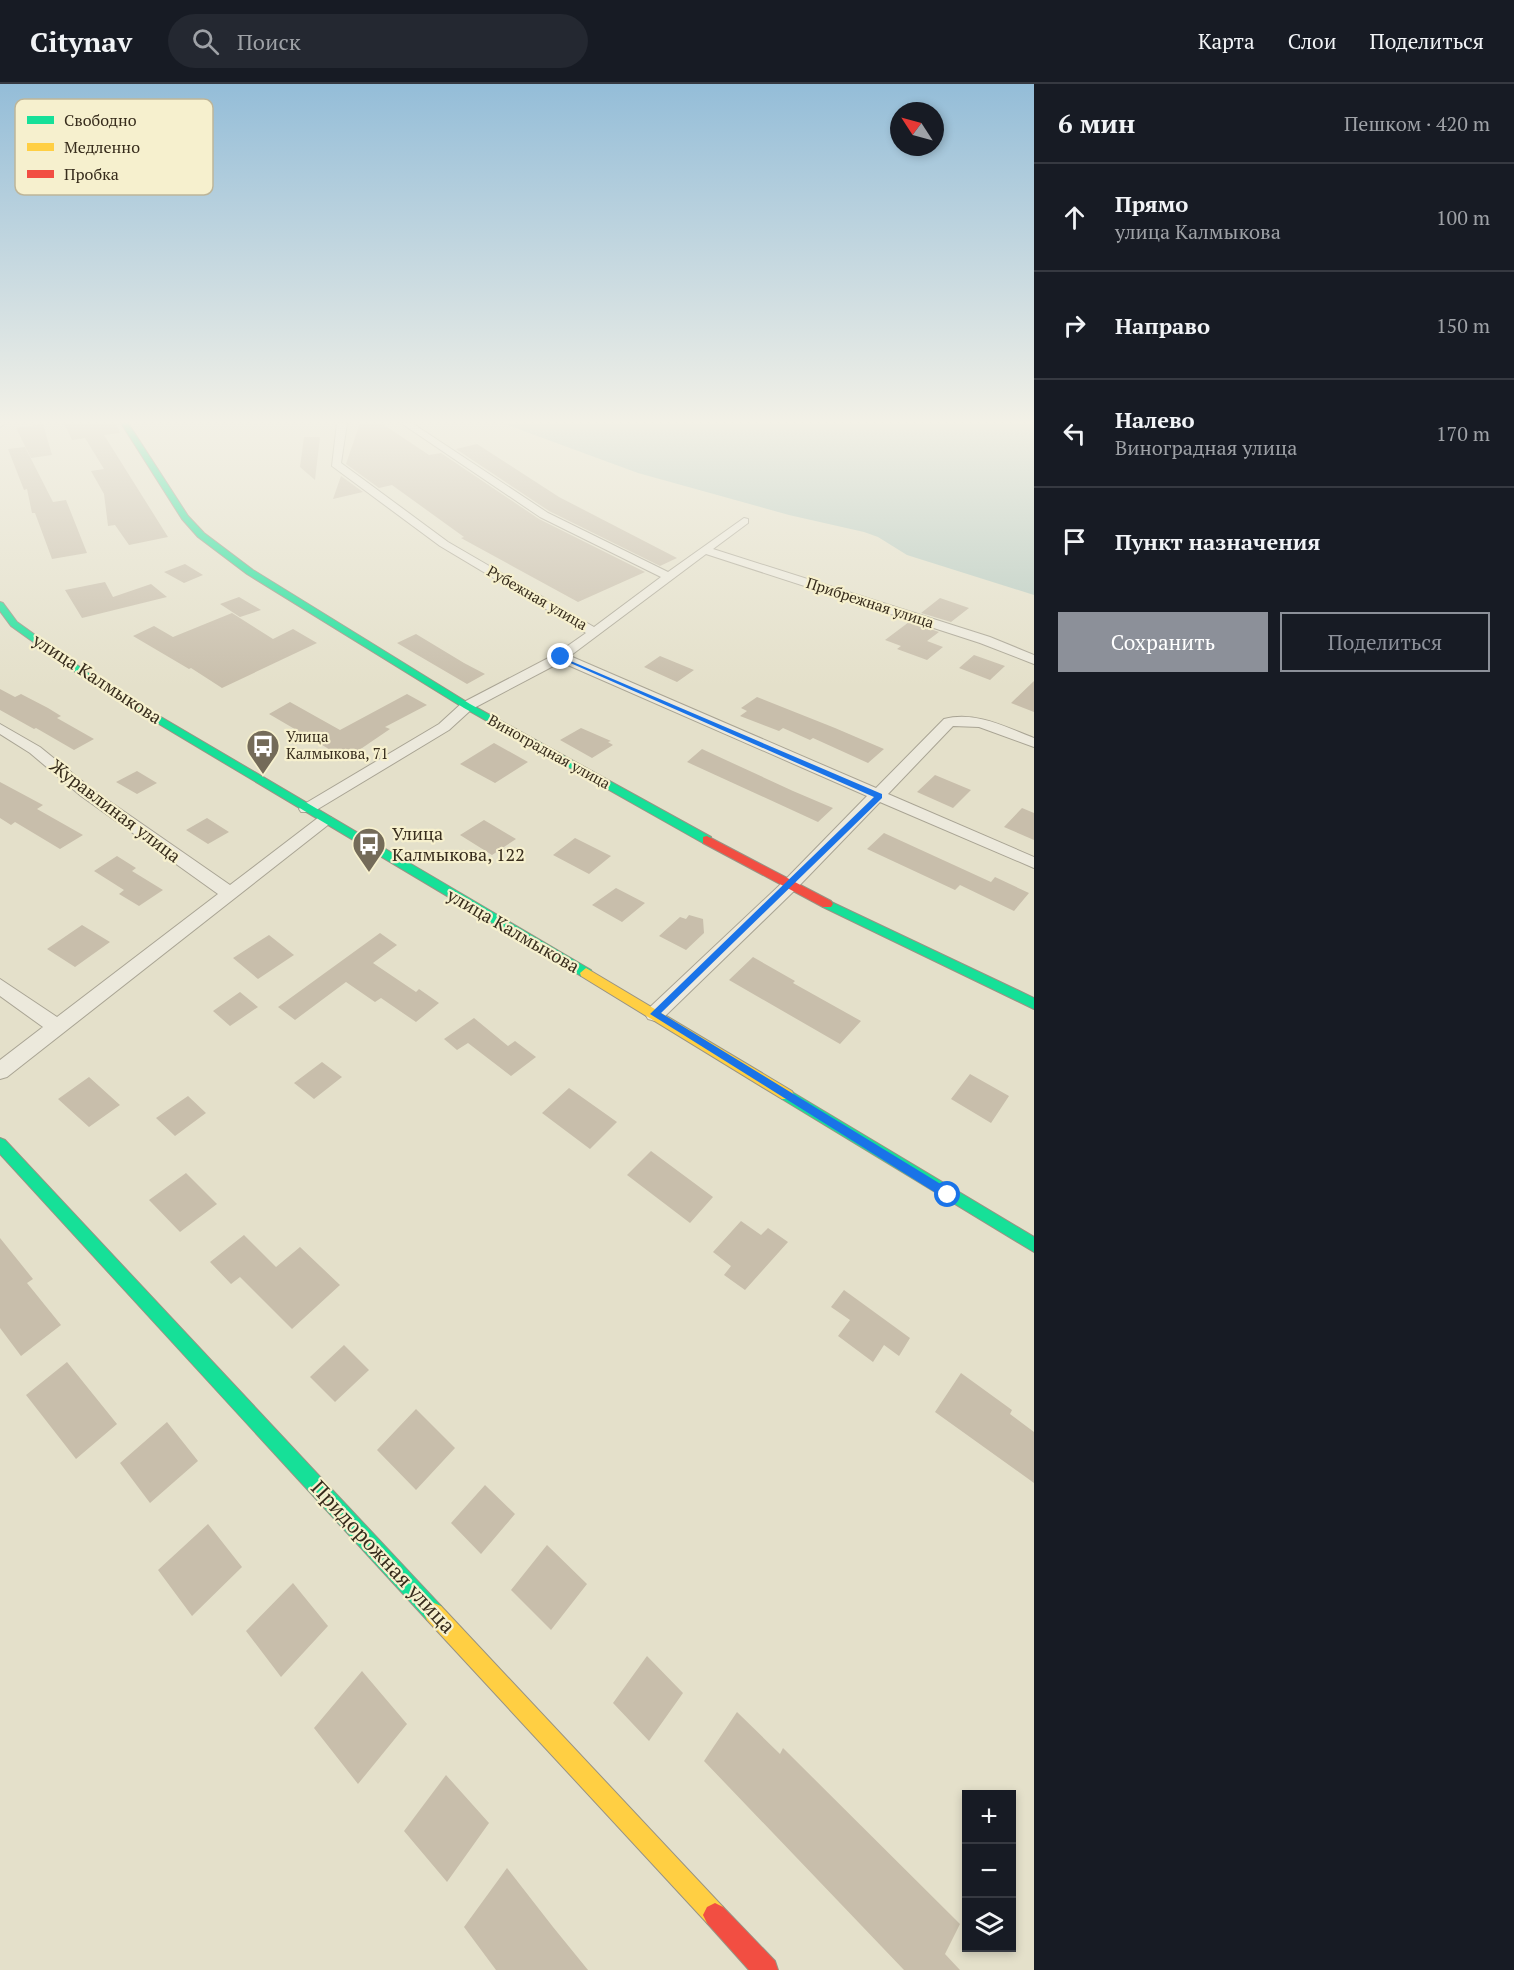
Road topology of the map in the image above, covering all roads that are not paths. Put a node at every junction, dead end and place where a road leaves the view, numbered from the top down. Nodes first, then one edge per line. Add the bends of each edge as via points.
1 (181, 511) edge
2 (399, 511) edge
3 (538, 511) edge
4 (744, 521) dead end
5 (704, 550) junction
6 (669, 576) junction
7 (0, 605) edge
8 (594, 632) junction
9 (561, 657) junction
10 (1034, 660) edge
11 (467, 706) junction
12 (0, 728) edge
13 (1034, 743) edge
14 (879, 796) junction
15 (307, 809) junction
16 (325, 821) junction
17 (1034, 862) edge
18 (789, 886) junction
19 (230, 894) junction
20 (0, 986) edge
21 (1034, 1004) edge
22 (655, 1014) junction
23 (57, 1027) junction
24 (0, 1071) edge
25 (0, 1144) edge
26 (1034, 1245) edge
27 (766, 1970) edge

1 - 11 street, Виноградная улица via 220,552
2 - 8 street, Рубежная улица via 444,544
3 - 6 street
4 - 5 street
5 - 6 street
5 - 10 street, Прибрежная улица via 985,640
6 - 8 street
7 - 15 street, улица Калмыкова via 14,624 95,682
8 - 9 street
9 - 11 street
9 - 14 street
11 - 15 street via 435,733
11 - 18 street, Виноградная улица
12 - 19 street, Журавлиная улица
13 - 14 street via 973,721 949,722
14 - 17 street
14 - 18 street
15 - 16 street, улица Калмыкова
16 - 19 street
16 - 22 street, улица Калмыкова
18 - 21 street, Виноградная улица
18 - 22 street
19 - 23 street
20 - 23 street
22 - 26 street, улица Калмыкова
23 - 24 street
25 - 27 street, Придорожная улица

